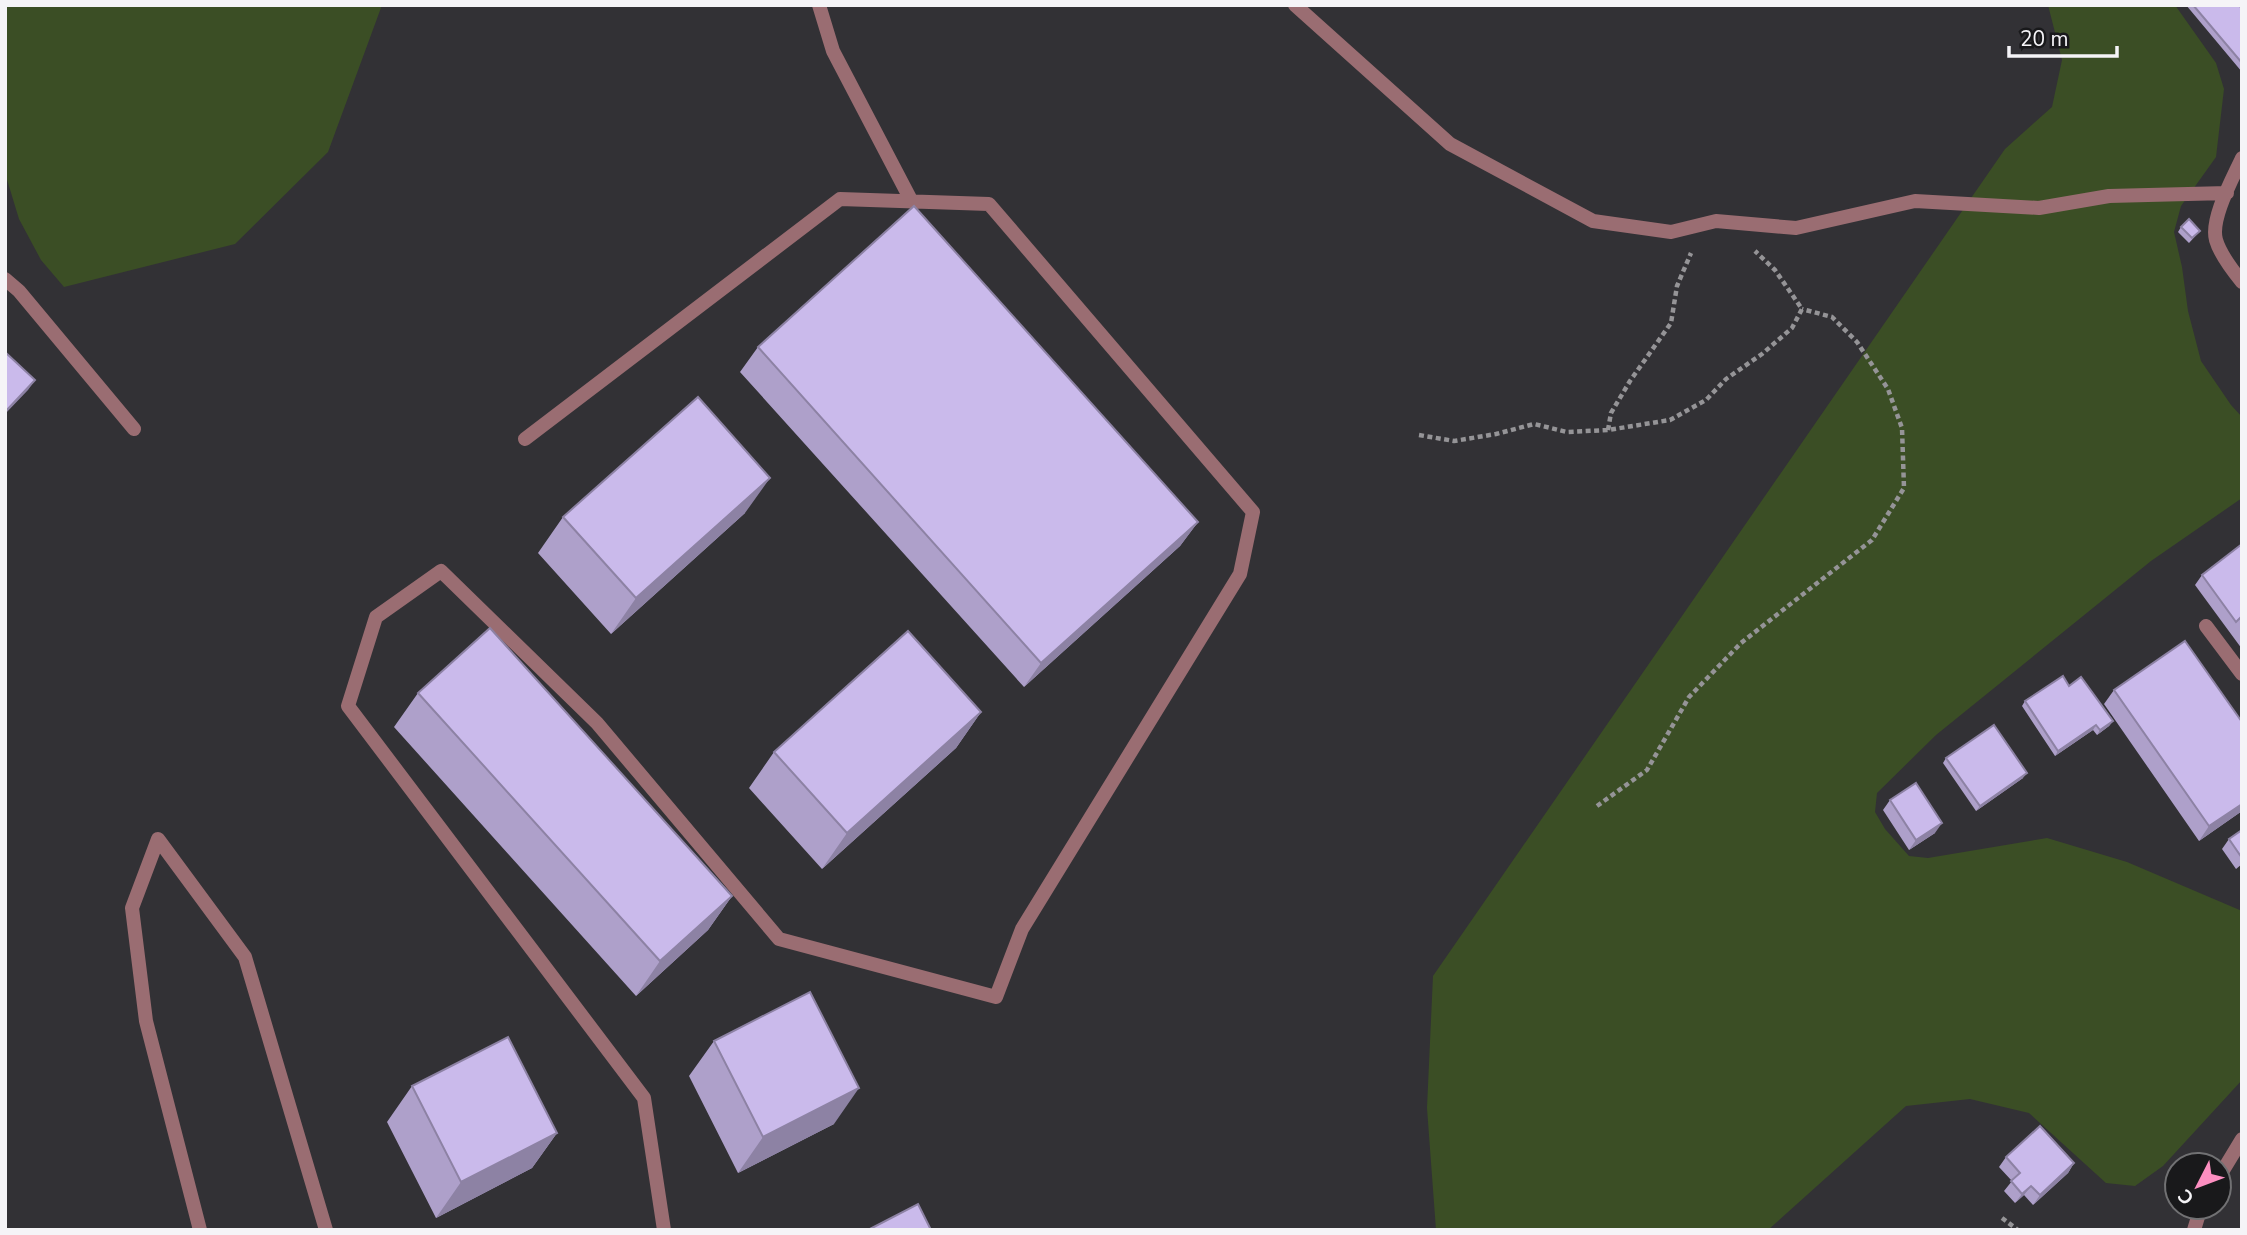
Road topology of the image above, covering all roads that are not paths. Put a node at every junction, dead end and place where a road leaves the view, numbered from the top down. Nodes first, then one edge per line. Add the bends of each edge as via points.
1 (819, 5) edge
2 (1295, 5) edge
3 (2242, 158) edge
4 (2227, 193) junction
5 (912, 202) junction
6 (5, 279) edge
7 (2242, 282) edge
8 (134, 429) dead end
9 (525, 439) dead end
10 (2206, 626) dead end
11 (2242, 674) edge
12 (200, 1230) edge
13 (326, 1230) edge
14 (664, 1230) edge

1 - 5 street via 833,51
2 - 4 street via 1450,144 1593,221 1671,232 1716,221 1796,228 1915,201 2039,208 2109,196
3 - 4 street
4 - 7 street via 2216,240
5 - 9 street via 840,200
5 - 14 street via 989,204 1254,512 1240,574 1022,929 996,997 779,939 597,723 441,571 376,617 348,706 645,1098
6 - 8 street
10 - 11 street
12 - 13 street via 146,1021 131,908 158,838 246,957

